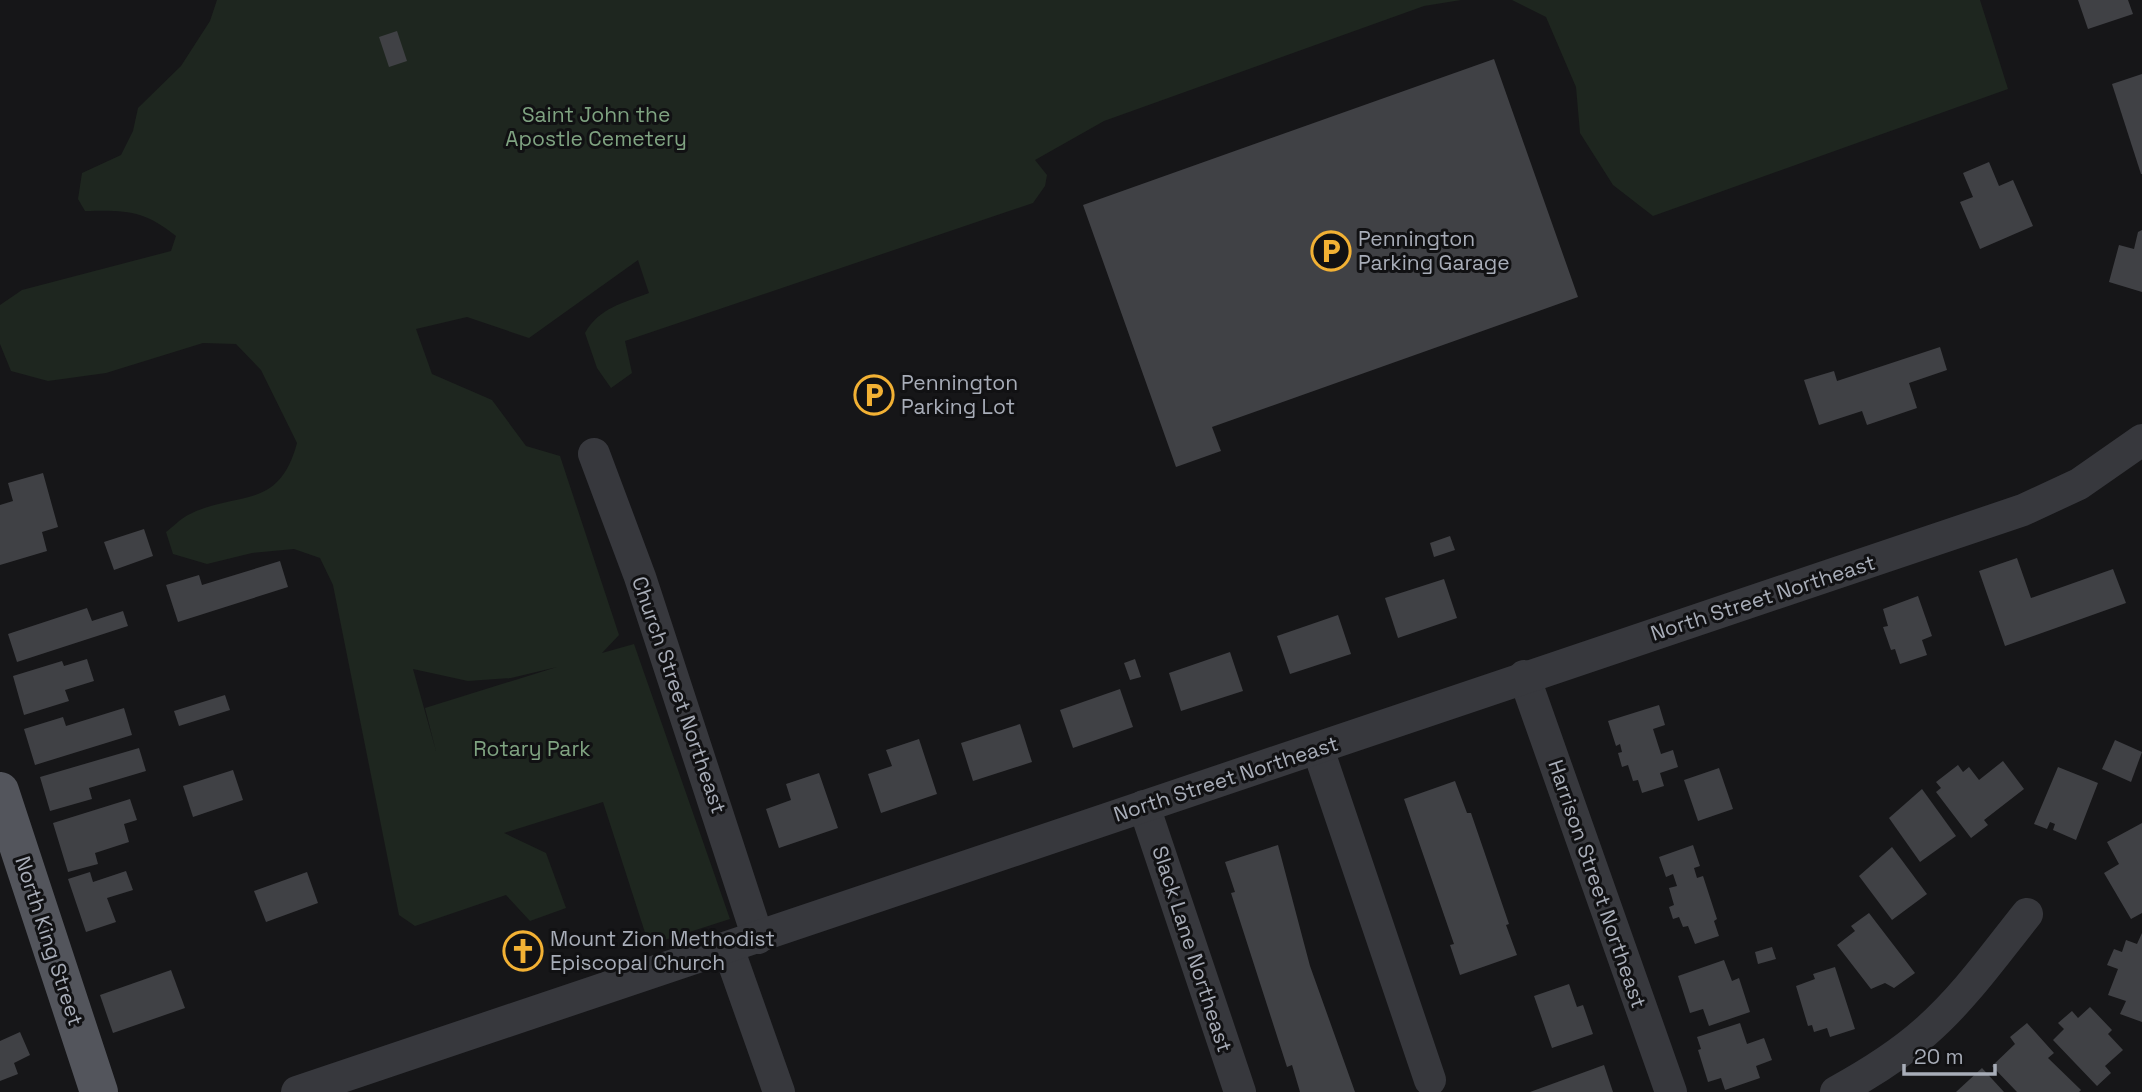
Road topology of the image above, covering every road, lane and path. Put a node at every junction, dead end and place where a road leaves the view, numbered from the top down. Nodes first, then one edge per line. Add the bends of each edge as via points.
1 (2142, 440) edge
2 (593, 454) dead end
3 (1524, 676) junction
4 (1318, 749) junction
5 (0, 791) edge
6 (1144, 806) junction
7 (2026, 914) dead end
8 (758, 938) junction
9 (728, 948) junction
10 (1430, 1080) dead end
11 (99, 1092) edge
12 (297, 1092) edge
13 (779, 1092) edge
14 (1240, 1092) edge
15 (1671, 1092) edge
16 (1836, 1092) edge

1 - 3 street, North Street Northeast via 2079,484 2023,510
2 - 8 street, Church Street Northeast via 640,577
3 - 4 street, North Street Northeast
3 - 15 street, Harrison Street Northeast
4 - 6 street, North Street Northeast
4 - 10 street
5 - 11 main road, North King Street
6 - 8 street, North Street Northeast
6 - 14 street, Slack Lane Northeast
7 - 16 street via 1970,986 1925,1032 1875,1070
8 - 9 street, North Street Northeast
9 - 12 street, North Street Northeast
9 - 13 street

